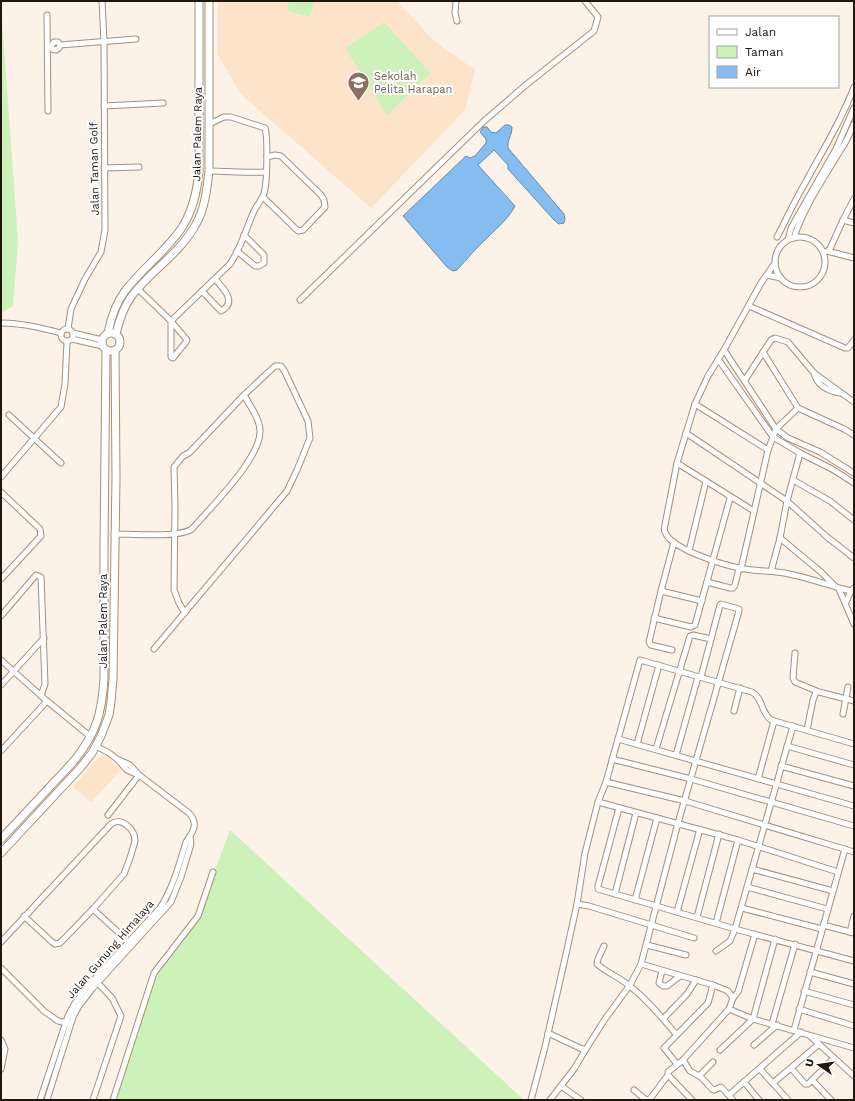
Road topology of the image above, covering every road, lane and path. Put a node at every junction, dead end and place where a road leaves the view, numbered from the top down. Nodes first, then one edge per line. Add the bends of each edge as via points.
1 (102, 1) edge
2 (199, 1) edge
3 (209, 1) edge
4 (456, 1) edge
5 (585, 1) edge
6 (47, 15) dead end
7 (457, 21) dead end
8 (136, 39) dead end
9 (104, 42) junction
10 (49, 46) junction
11 (854, 87) edge
12 (163, 103) dead end
13 (104, 106) junction
14 (854, 108) edge
15 (48, 111) dead end
16 (209, 124) junction
17 (854, 124) edge
18 (843, 140) junction
19 (267, 157) junction
20 (139, 167) dead end
21 (104, 168) junction
22 (209, 172) junction
23 (266, 172) junction
24 (263, 197) junction
25 (854, 199) edge
26 (843, 220) junction
27 (854, 223) edge
28 (244, 235) junction
29 (777, 237) dead end
30 (794, 238) junction
31 (788, 240) junction
32 (822, 250) junction
33 (237, 251) junction
34 (829, 251) junction
35 (854, 258) edge
36 (775, 263) junction
37 (767, 275) junction
38 (781, 278) junction
39 (215, 279) junction
40 (138, 289) junction
41 (202, 290) junction
42 (300, 300) dead end
43 (749, 306) junction
44 (171, 321) junction
45 (1, 323) edge
46 (61, 333) junction
47 (108, 333) junction
48 (116, 334) junction
49 (70, 336) junction
50 (854, 340) edge
51 (103, 345) junction
52 (115, 350) junction
53 (724, 350) junction
54 (763, 352) junction
55 (718, 359) junction
56 (745, 380) junction
57 (244, 395) junction
58 (854, 402) edge
59 (695, 404) junction
60 (798, 408) junction
61 (9, 415) dead end
62 (776, 429) junction
63 (686, 433) junction
64 (854, 435) edge
65 (773, 437) junction
66 (35, 439) junction
67 (768, 450) junction
68 (800, 453) junction
69 (62, 463) dead end
70 (677, 463) junction
71 (854, 473) edge
72 (1, 477) edge
73 (793, 480) junction
74 (706, 481) junction
75 (761, 483) junction
76 (854, 483) edge
77 (1, 492) edge
78 (730, 498) junction
79 (787, 501) junction
80 (754, 511) junction
81 (854, 520) edge
82 (114, 534) junction
83 (174, 534) junction
84 (780, 538) junction
85 (674, 542) junction
86 (689, 551) junction
87 (854, 558) edge
88 (714, 561) junction
89 (740, 568) junction
90 (772, 570) junction
91 (1, 579) edge
92 (707, 582) junction
93 (838, 588) junction
94 (852, 590) edge
95 (660, 591) junction
96 (702, 601) junction
97 (846, 602) junction
98 (185, 613) junction
99 (1, 616) edge
100 (654, 618) junction
101 (854, 624) edge
102 (44, 638) junction
103 (711, 639) junction
104 (154, 649) dead end
105 (672, 650) dead end
106 (795, 653) dead end
107 (1, 660) edge
108 (659, 665) junction
109 (14, 671) junction
110 (679, 671) junction
111 (699, 677) junction
112 (719, 682) junction
113 (1, 685) edge
114 (848, 687) dead end
115 (740, 688) junction
116 (816, 692) junction
117 (41, 696) junction
118 (846, 699) junction
119 (854, 701) edge
120 (47, 702) junction
121 (734, 712) dead end
122 (843, 714) dead end
123 (774, 721) junction
124 (793, 726) junction
125 (807, 730) junction
126 (91, 737) junction
127 (618, 739) junction
128 (637, 744) junction
129 (854, 744) edge
130 (96, 746) junction
131 (787, 746) junction
132 (656, 749) junction
133 (1, 751) edge
134 (676, 755) junction
135 (612, 760) junction
136 (696, 760) junction
137 (854, 765) edge
138 (782, 766) junction
139 (138, 775) junction
140 (691, 779) junction
141 (758, 779) junction
142 (606, 782) junction
143 (776, 784) junction
144 (854, 786) edge
145 (685, 801) junction
146 (598, 802) junction
147 (771, 802) junction
148 (854, 806) edge
149 (619, 808) junction
150 (636, 813) junction
151 (108, 815) dead end
152 (657, 818) junction
153 (678, 823) junction
154 (764, 824) junction
155 (854, 826) edge
156 (700, 829) junction
157 (719, 834) junction
158 (1, 839) edge
159 (738, 840) junction
160 (759, 846) junction
161 (845, 849) junction
162 (854, 852) edge
163 (1, 854) edge
164 (752, 869) junction
165 (213, 872) dead end
166 (838, 872) junction
167 (747, 887) junction
168 (833, 891) junction
169 (615, 894) junction
170 (635, 900) junction
171 (577, 904) junction
172 (656, 906) junction
173 (742, 908) junction
174 (93, 909) junction
175 (827, 909) junction
176 (677, 912) junction
177 (24, 916) junction
178 (854, 916) edge
179 (697, 917) junction
180 (716, 923) junction
181 (652, 925) junction
182 (822, 927) junction
183 (735, 928) junction
184 (852, 933) edge
185 (756, 934) junction
186 (694, 938) dead end
187 (775, 940) junction
188 (1, 942) edge
189 (131, 944) junction
190 (795, 944) junction
191 (647, 945) junction
192 (604, 946) dead end
193 (716, 951) dead end
194 (816, 951) junction
195 (686, 955) dead end
196 (854, 961) edge
197 (641, 964) junction
198 (1, 968) edge
199 (662, 971) junction
200 (810, 972) junction
201 (680, 976) junction
202 (696, 980) junction
203 (96, 982) junction
204 (854, 984) edge
205 (713, 985) junction
206 (630, 986) junction
207 (804, 991) junction
208 (733, 998) junction
209 (854, 1005) edge
210 (729, 1009) junction
211 (799, 1009) junction
212 (663, 1019) junction
213 (752, 1019) junction
214 (69, 1023) junction
215 (775, 1025) junction
216 (854, 1026) edge
217 (794, 1030) junction
218 (801, 1032) junction
219 (548, 1033) junction
220 (676, 1034) junction
221 (809, 1035) junction
222 (1, 1040) edge
223 (819, 1044) junction
224 (754, 1045) dead end
225 (854, 1048) edge
226 (586, 1049) junction
227 (720, 1050) dead end
228 (834, 1058) junction
229 (683, 1060) junction
230 (713, 1062) dead end
231 (676, 1064) junction
232 (791, 1068) junction
233 (1, 1069) edge
234 (760, 1069) junction
235 (668, 1075) junction
236 (700, 1076) junction
237 (854, 1076) edge
238 (812, 1080) junction
239 (744, 1082) junction
240 (773, 1083) junction
241 (561, 1086) junction
242 (634, 1090) dead end
243 (731, 1098) edge
244 (40, 1100) edge
245 (46, 1100) edge
246 (93, 1100) edge
247 (113, 1100) edge
248 (531, 1100) edge
249 (550, 1100) edge
250 (581, 1100) edge
251 (646, 1100) edge
252 (692, 1100) edge
253 (760, 1100) edge
254 (788, 1100) edge
255 (831, 1100) edge

1 - 9 street, Jalan Taman Golf
2 - 47 street, Jalan Palem Raya via 199,171 194,203 180,230 124,292 111,319
3 - 16 street, Jalan Palem Raya
4 - 7 street
5 - 42 street via 598,17 594,31 457,146
6 - 10 street
8 - 9 street
9 - 10 street via 60,45 54,42
9 - 13 street, Jalan Taman Golf
10 - 15 street
11 - 29 street via 831,138
12 - 13 street
13 - 21 street, Jalan Taman Golf
14 - 18 street
16 - 19 street via 227,117 264,126
16 - 22 street, Jalan Palem Raya
17 - 18 street
18 - 30 street via 802,217
18 - 31 street via 791,228
19 - 23 street
19 - 24 street via 275,154 281,156 321,195 325,207 303,230 298,231
20 - 21 street
21 - 49 street, Jalan Taman Golf via 105,230 101,252 75,297 71,309
22 - 23 street
22 - 40 street, Jalan Palem Raya via 203,207 196,223 179,249
23 - 24 street
24 - 28 street
25 - 26 street
26 - 27 street
26 - 34 street
28 - 33 street
28 - 33 street via 264,255 264,263 255,266
30 - 31 street
30 - 32 street via 811,239
31 - 36 street via 779,248
32 - 34 street
32 - 38 street via 825,266 814,283 795,287
33 - 39 street via 230,264
34 - 35 street
36 - 37 street
36 - 38 street
37 - 38 street
37 - 43 street
39 - 41 street
39 - 41 street via 227,295 228,306 222,311
40 - 44 street
40 - 48 street, Jalan Palem Raya via 122,314
41 - 44 street
43 - 50 street via 845,348
43 - 53 street
44 - 44 street via 187,340 173,358 171,357
45 - 46 street via 32,326
46 - 49 street via 64,330
46 - 49 street via 62,339
47 - 48 street
47 - 51 street
48 - 52 street via 120,345
49 - 51 street
49 - 66 street, Jalan Taman Golf via 61,408
51 - 52 street via 112,351
51 - 126 street, Jalan Palem Raya via 104,678 103,700
52 - 82 street, Jalan Palem Raya
53 - 55 street
53 - 56 street
54 - 56 street
54 - 58 street via 772,339 784,340 814,373 818,383 826,389 842,393
54 - 60 street
55 - 59 street
55 - 65 street
56 - 62 street
57 - 83 street via 174,467
57 - 83 street via 260,430 254,454 192,529
57 - 98 street via 275,366 281,366 308,421 310,438 287,491
59 - 63 street
59 - 67 street
60 - 62 street
60 - 64 street
61 - 66 street
62 - 65 street
62 - 71 street
63 - 70 street
63 - 75 street
65 - 67 street
65 - 68 street
66 - 69 street
66 - 72 street, Jalan Taman Golf
67 - 75 street
68 - 73 street
68 - 76 street via 832,468
70 - 74 street
70 - 85 street via 665,525 666,535
73 - 79 street
73 - 81 street via 830,501
74 - 78 street
74 - 86 street
75 - 79 street
75 - 80 street
77 - 91 street via 40,529 41,536
78 - 80 street
78 - 88 street
79 - 84 street
79 - 87 street
80 - 89 street
82 - 83 street
82 - 130 street, Jalan Palem Raya via 113,679 109,715
83 - 98 street via 174,590
84 - 90 street
84 - 93 street
85 - 86 street
85 - 95 street
86 - 88 street
88 - 89 street
88 - 92 street
89 - 90 street
89 - 92 street via 733,588
90 - 93 street
92 - 96 street
93 - 94 street
93 - 97 street
94 - 97 street
95 - 96 street
95 - 100 street
96 - 100 street via 693,627
97 - 101 street
98 - 104 street
99 - 102 street via 36,575 41,576
100 - 105 street via 650,634 651,645
102 - 109 street
102 - 117 street via 45,684
103 - 110 street via 691,635
103 - 111 street
103 - 112 street via 720,605 739,610
106 - 116 street via 794,681
107 - 109 street
108 - 110 street
108 - 127 street via 639,661
108 - 128 street
109 - 113 street
109 - 117 street
110 - 111 street
110 - 132 street
111 - 112 street
111 - 134 street
112 - 115 street
112 - 136 street
114 - 118 street
115 - 121 street
115 - 123 street via 757,695 768,717
116 - 118 street
116 - 125 street
117 - 120 street
118 - 119 street
118 - 122 street
120 - 126 street
120 - 133 street
123 - 124 street
123 - 141 street
124 - 125 street
124 - 131 street
125 - 129 street
126 - 158 street, Jalan Palem Raya via 73,762
127 - 128 street
127 - 135 street
128 - 132 street
130 - 139 street, Jalan Gunung Himalaya via 117,759 126,770
130 - 163 street, Jalan Palem Raya via 81,767
131 - 137 street
131 - 138 street
132 - 134 street
134 - 136 street
135 - 140 street
135 - 142 street
136 - 140 street
136 - 141 street
138 - 143 street
138 - 144 street
139 - 151 street
139 - 189 street, Jalan Gunung Himalaya via 189,813 195,824 186,842 168,896
140 - 145 street
140 - 147 street
141 - 143 street
142 - 145 street
142 - 146 street
143 - 147 street
143 - 148 street
145 - 153 street
145 - 154 street
146 - 149 street
146 - 171 street via 585,853
147 - 154 street
147 - 155 street
149 - 150 street
149 - 169 street via 598,886 599,889
150 - 152 street
150 - 169 street
152 - 153 street
152 - 170 street
153 - 156 street
153 - 172 street
154 - 160 street
154 - 161 street
156 - 157 street
156 - 176 street
157 - 159 street
157 - 179 street
159 - 160 street
159 - 180 street
160 - 164 street
160 - 166 street
161 - 162 street
161 - 166 street
164 - 167 street
164 - 168 street
165 - 247 street via 198,916 154,973
166 - 168 street
167 - 173 street
167 - 175 street
168 - 175 street
169 - 170 street
170 - 172 street
171 - 181 street
171 - 219 street
172 - 176 street
172 - 181 street
173 - 182 street
173 - 183 street
174 - 177 street via 57,944
174 - 177 street via 124,874 130,858 134,834 120,822 111,824
174 - 189 street
175 - 182 street
176 - 179 street
177 - 188 street
178 - 184 street
179 - 180 street
180 - 183 street
181 - 186 street
181 - 191 street
182 - 184 street
182 - 194 street
183 - 185 street
183 - 193 street via 730,940
185 - 187 street
185 - 208 street via 738,992
187 - 190 street
187 - 213 street
189 - 203 street, Jalan Gunung Himalaya
190 - 194 street
190 - 215 street
191 - 195 street
191 - 197 street
192 - 206 street via 597,964
194 - 196 street
194 - 200 street
197 - 199 street
197 - 206 street
198 - 214 street via 52,1018
199 - 201 street
199 - 201 street via 659,982 663,986 667,986
200 - 204 street
200 - 207 street
201 - 202 street
202 - 205 street
202 - 212 street via 687,994
203 - 214 street, Jalan Gunung Himalaya via 75,1003
203 - 246 street via 112,998 121,1016
205 - 208 street via 728,991
205 - 220 street via 708,1003
206 - 212 street
206 - 226 street
207 - 209 street
207 - 211 street
208 - 210 street
210 - 213 street
210 - 229 street
211 - 216 street
211 - 217 street
212 - 220 street
213 - 215 street
213 - 227 street
214 - 244 street, Jalan Gunung Himalaya
214 - 245 street, Jalan Gunung Himalaya
215 - 217 street
215 - 224 street
217 - 218 street
218 - 221 street
218 - 234 street
219 - 226 street
219 - 248 street
220 - 231 street via 664,1048
221 - 223 street
221 - 225 street
222 - 233 street via 5,1050
223 - 228 street
223 - 232 street
226 - 241 street
228 - 237 street
228 - 238 street
229 - 231 street
229 - 236 street via 690,1071
230 - 236 street
231 - 235 street
232 - 238 street via 806,1084
232 - 240 street
234 - 239 street
234 - 240 street
235 - 251 street via 650,1099
235 - 252 street
236 - 243 street via 712,1089 720,1087
238 - 255 street
239 - 243 street
239 - 253 street
240 - 254 street
241 - 249 street
241 - 250 street
242 - 251 street

